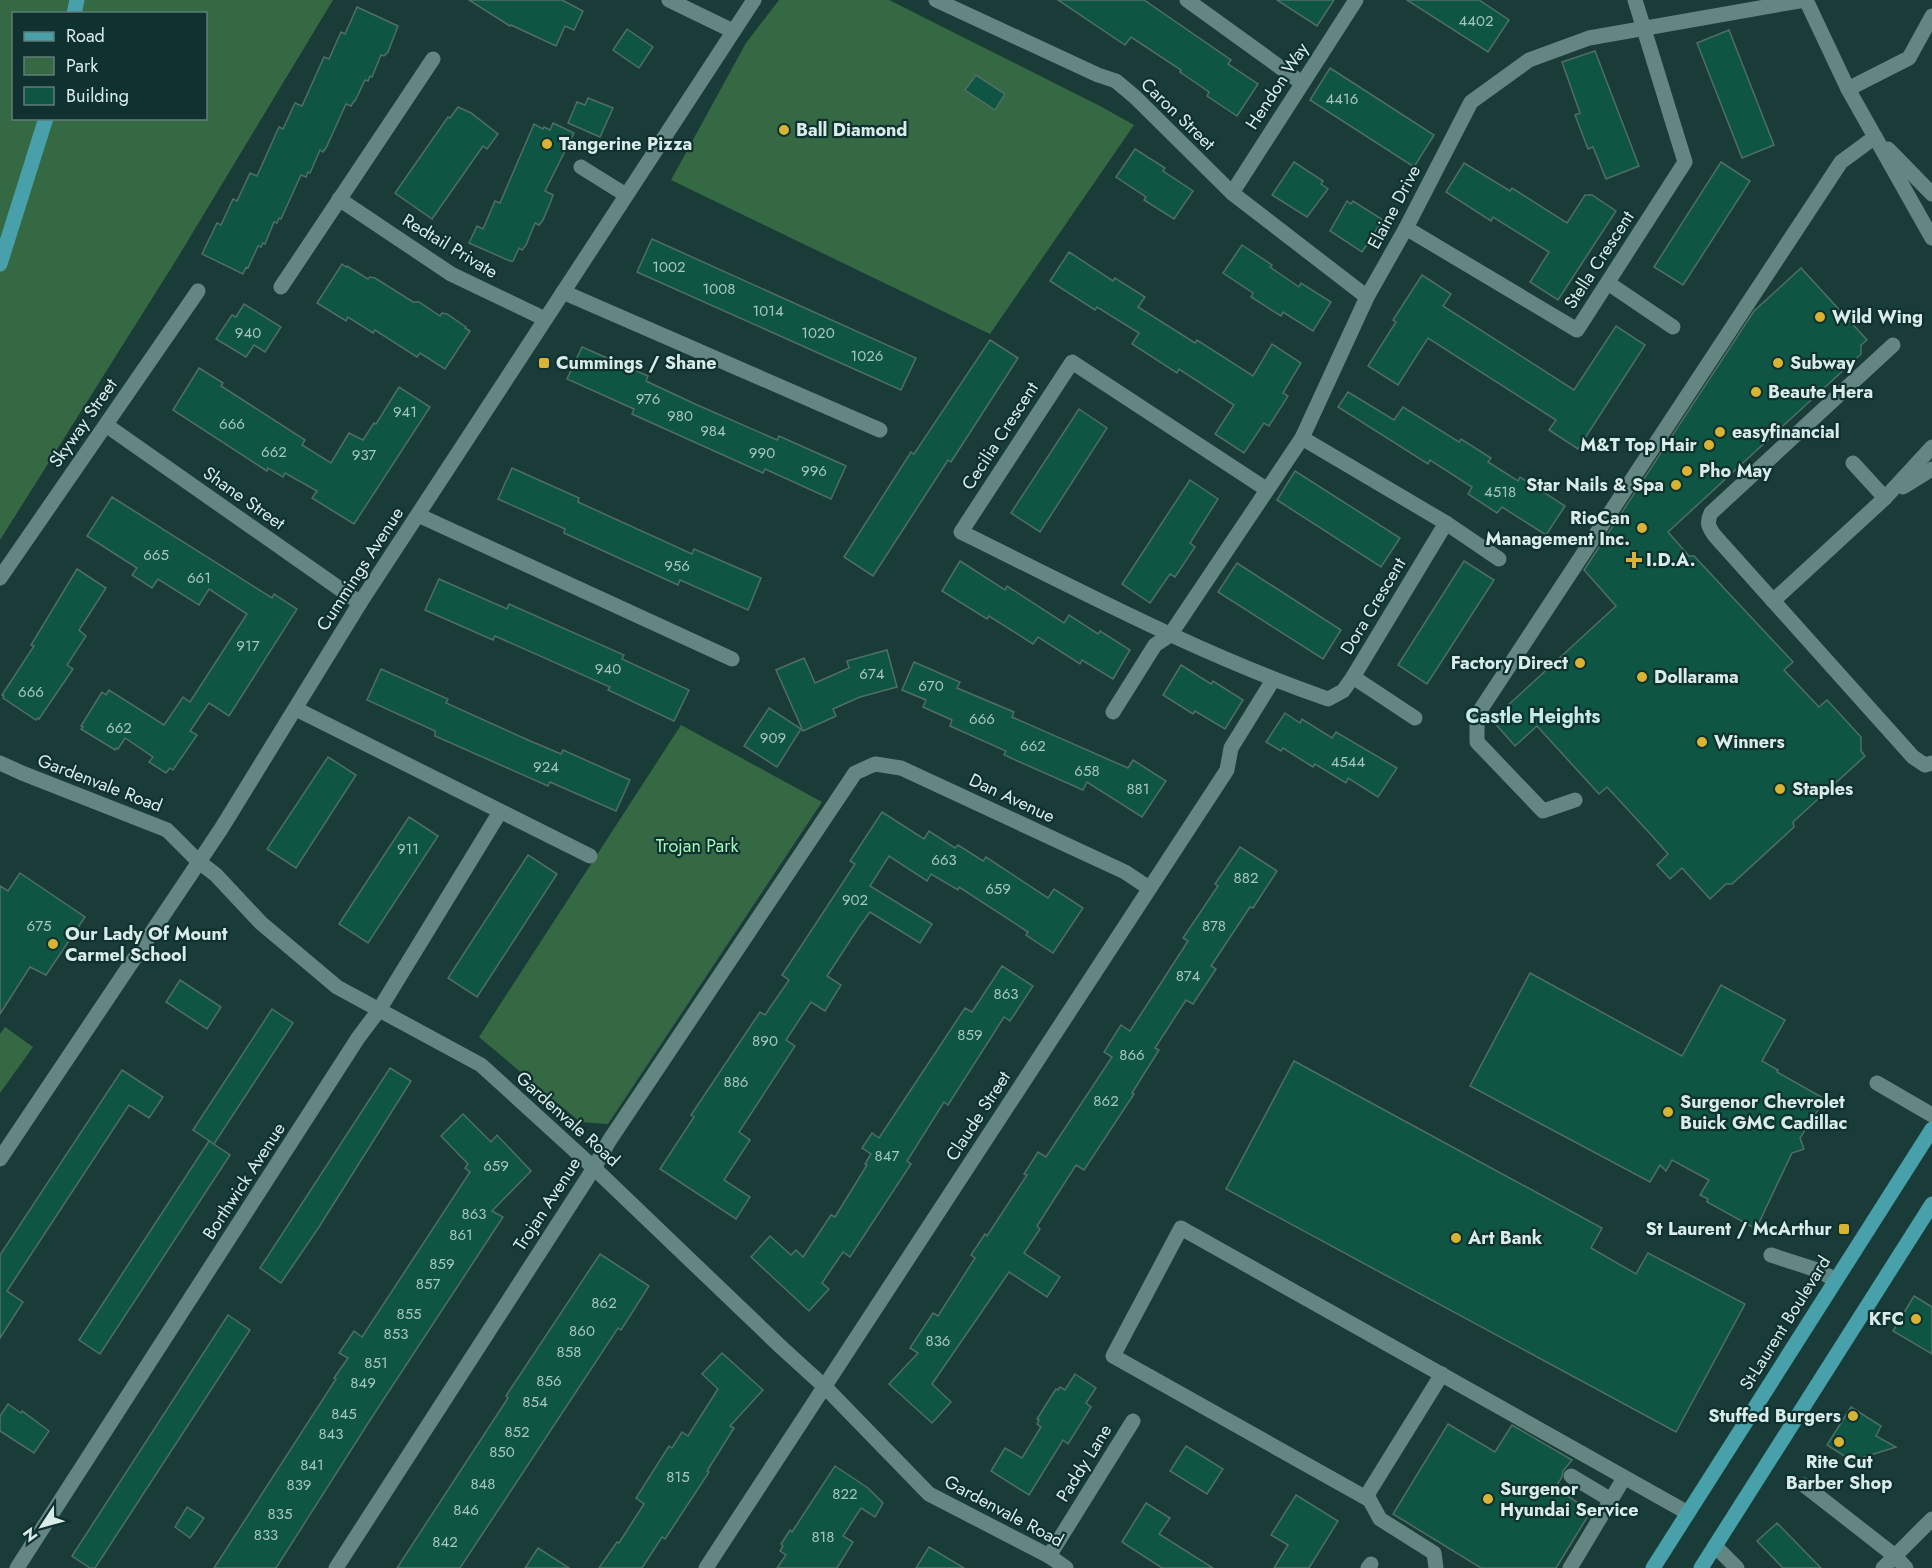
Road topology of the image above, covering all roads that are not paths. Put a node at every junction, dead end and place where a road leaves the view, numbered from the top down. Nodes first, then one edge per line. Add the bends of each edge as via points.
1 (669, 0) edge
2 (754, 0) edge
3 (936, 0) edge
4 (1187, 0) edge
5 (1356, 0) edge
6 (1635, 0) edge
7 (1806, 0) edge
8 (1932, 16) edge
9 (1642, 28) junction
10 (733, 31) junction
11 (433, 59) dead end
12 (1302, 83) junction
13 (1848, 89) junction
14 (45, 120) edge
15 (1875, 137) junction
16 (580, 167) dead end
17 (1232, 193) junction
18 (1932, 194) edge
19 (626, 195) junction
20 (339, 199) junction
21 (1406, 228) junction
22 (1932, 238) edge
23 (0, 264) edge
24 (1608, 283) junction
25 (281, 287) dead end
26 (198, 291) dead end
27 (562, 292) junction
28 (1367, 297) junction
29 (544, 319) junction
30 (1672, 327) dead end
31 (1893, 345) dead end
32 (105, 424) junction
33 (880, 430) dead end
34 (1302, 438) junction
35 (1932, 447) edge
36 (1853, 463) dead end
37 (1932, 469) edge
38 (1266, 489) junction
39 (1885, 498) junction
40 (418, 515) junction
41 (1446, 523) junction
42 (1499, 559) dead end
43 (0, 578) edge
44 (1773, 601) junction
45 (360, 603) junction
46 (1170, 635) junction
47 (732, 659) dead end
48 (1353, 677) junction
49 (1273, 680) junction
50 (296, 709) junction
51 (1113, 712) dead end
52 (1415, 718) dead end
53 (0, 763) edge
54 (1932, 763) edge
55 (855, 773) joint
56 (1575, 800) dead end
57 (500, 812) junction
58 (590, 856) dead end
59 (198, 861) junction
60 (1149, 888) junction
61 (379, 1010) junction
62 (1877, 1083) dead end
63 (1932, 1115) edge
64 (1932, 1129) edge
65 (0, 1159) edge
66 (594, 1168) junction
67 (1932, 1203) edge
68 (1771, 1256) dead end
69 (1836, 1280) junction
70 (1442, 1374) junction
71 (826, 1388) junction
72 (1133, 1421) dead end
73 (1571, 1476) dead end
74 (1624, 1478) junction
75 (1804, 1485) dead end
76 (1368, 1499) junction
77 (1611, 1500) junction
78 (1688, 1513) junction
79 (1932, 1519) edge
80 (1715, 1546) junction
81 (1049, 1556) junction
82 (1895, 1556) junction
83 (17, 1568) edge
84 (336, 1568) edge
85 (706, 1568) edge
86 (1066, 1568) edge
87 (1436, 1568) edge
88 (1570, 1568) edge
89 (1653, 1568) edge
90 (1701, 1568) edge
91 (1737, 1568) edge
92 (1883, 1568) edge
93 (1906, 1568) edge

1 - 10 street
2 - 10 street, Cummings Avenue
3 - 17 street, Caron Street via 1116,81
4 - 12 street
5 - 12 street, Hendon Way
6 - 9 street
7 - 9 street, Elaine Drive
7 - 13 street
8 - 13 street via 1909,58
9 - 21 street, Elaine Drive via 1589,38 1529,60 1471,102
9 - 24 street, Stella Crescent via 1685,162
10 - 19 street, Cummings Avenue
11 - 20 street
12 - 17 street, Hendon Way
13 - 15 street
14 - 23 main road
15 - 18 street
15 - 22 street
15 - 56 street via 1841,162 1477,715 1477,742 1543,811
16 - 19 street
17 - 28 street, Caron Street
19 - 27 street, Cummings Avenue
20 - 25 street
20 - 29 street, Redtail Private via 451,274
21 - 24 street, Stella Crescent via 1577,330
21 - 28 street, Elaine Drive
24 - 30 street
26 - 32 street, Skyway Street
27 - 29 street, Cummings Avenue
27 - 33 street
28 - 34 street, Elaine Drive
29 - 40 street, Cummings Avenue
31 - 44 street via 1711,513 1709,528
32 - 43 street, Skyway Street
32 - 45 street, Shane Street
34 - 38 street, Elaine Drive
34 - 41 street
35 - 39 street
36 - 39 street
37 - 39 street
38 - 46 street, Elaine Drive
38 - 46 street, Cecilia Crescent via 1072,362 961,532
39 - 44 street
40 - 45 street, Cummings Avenue
40 - 47 street
41 - 42 street
41 - 48 street, Dora Crescent
44 - 54 street via 1913,757 1925,765
45 - 50 street, Cummings Avenue
46 - 49 street, Dora Crescent
46 - 51 street, Elaine Drive via 1155,645
48 - 49 street, Dora Crescent via 1343,691 1328,699
48 - 52 street
49 - 60 street, Claude Street via 1231,748 1227,770
50 - 57 street
50 - 59 street, Cummings Avenue
53 - 59 street, Gardenvale Road via 167,830
55 - 60 street, Dan Avenue via 875,764 901,768 1125,872
55 - 66 street, Trojan Avenue
57 - 58 street
57 - 61 street, Borthwick Avenue
59 - 61 street, Gardenvale Road via 261,923 338,987
59 - 65 street, Cummings Avenue
60 - 71 street, Claude Street
61 - 66 street, Gardenvale Road via 481,1065
61 - 83 street, Borthwick Avenue
62 - 63 street
64 - 69 main road, St-Laurent Boulevard
66 - 71 street, Gardenvale Road
66 - 84 street, Trojan Avenue
67 - 80 main road
68 - 69 street
69 - 78 main road, St-Laurent Boulevard
70 - 74 street
70 - 76 street
70 - 76 street via 1181,1228 1113,1356
71 - 81 street, Gardenvale Road via 929,1494
71 - 85 street, Claude Street
72 - 81 street, Paddy Lane
73 - 77 street
74 - 77 street
74 - 78 street
75 - 82 street
76 - 87 street via 1380,1519 1434,1553
77 - 88 street
78 - 89 main road, St-Laurent Boulevard
79 - 82 street
80 - 90 main road
80 - 91 street
81 - 86 street, Gardenvale Road
82 - 92 street
82 - 93 street

